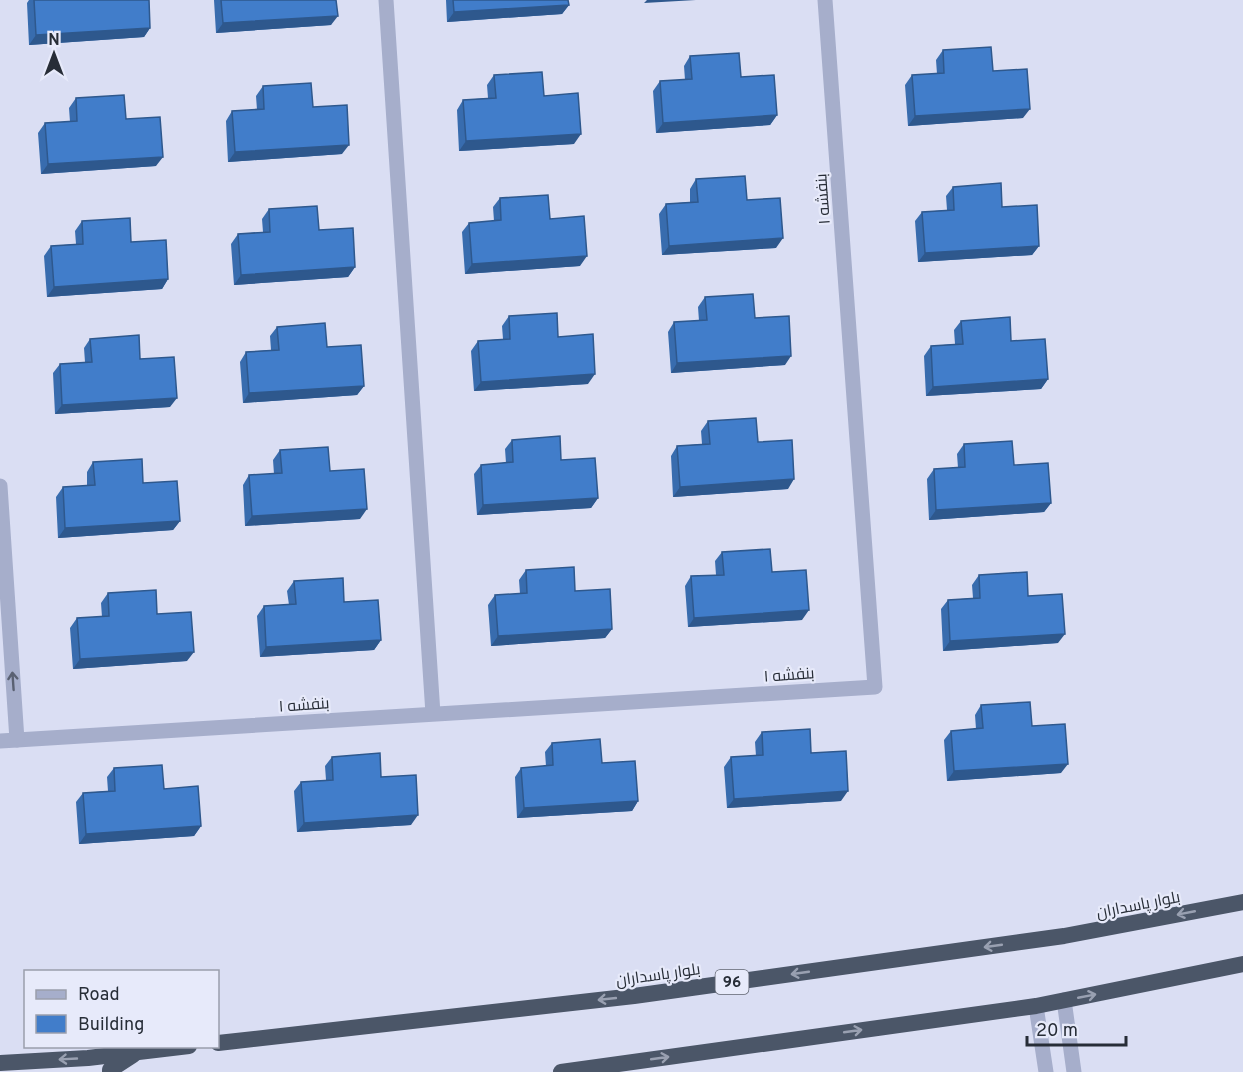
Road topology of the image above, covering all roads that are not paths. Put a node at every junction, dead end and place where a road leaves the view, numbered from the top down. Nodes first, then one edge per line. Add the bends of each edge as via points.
1 (386, 0) edge
2 (825, 0) edge
3 (0, 486) edge
4 (433, 714) junction
5 (17, 740) junction
6 (0, 741) edge
7 (1243, 902) edge
8 (1243, 964) edge
9 (1064, 1000) junction
10 (1036, 1006) junction
11 (219, 1043) edge
12 (180, 1048) edge
13 (136, 1053) junction
14 (0, 1063) edge
15 (110, 1072) edge
16 (561, 1072) edge
17 (1046, 1072) edge
18 (1074, 1072) edge

1 - 4 street
2 - 4 street, بنفشه ۱ via 875,687
5 -> 3 street
4 - 5 street, بنفشه ۱
5 - 6 street, بنفشه ۱
7 -> 11 highway, بلوار پاسداران / 96 via 1064,936 634,996
9 -> 8 highway
9 - 10 highway
9 - 18 street
16 -> 10 highway
10 - 17 street
12 - 13 highway
13 -> 14 highway
13 - 15 highway

